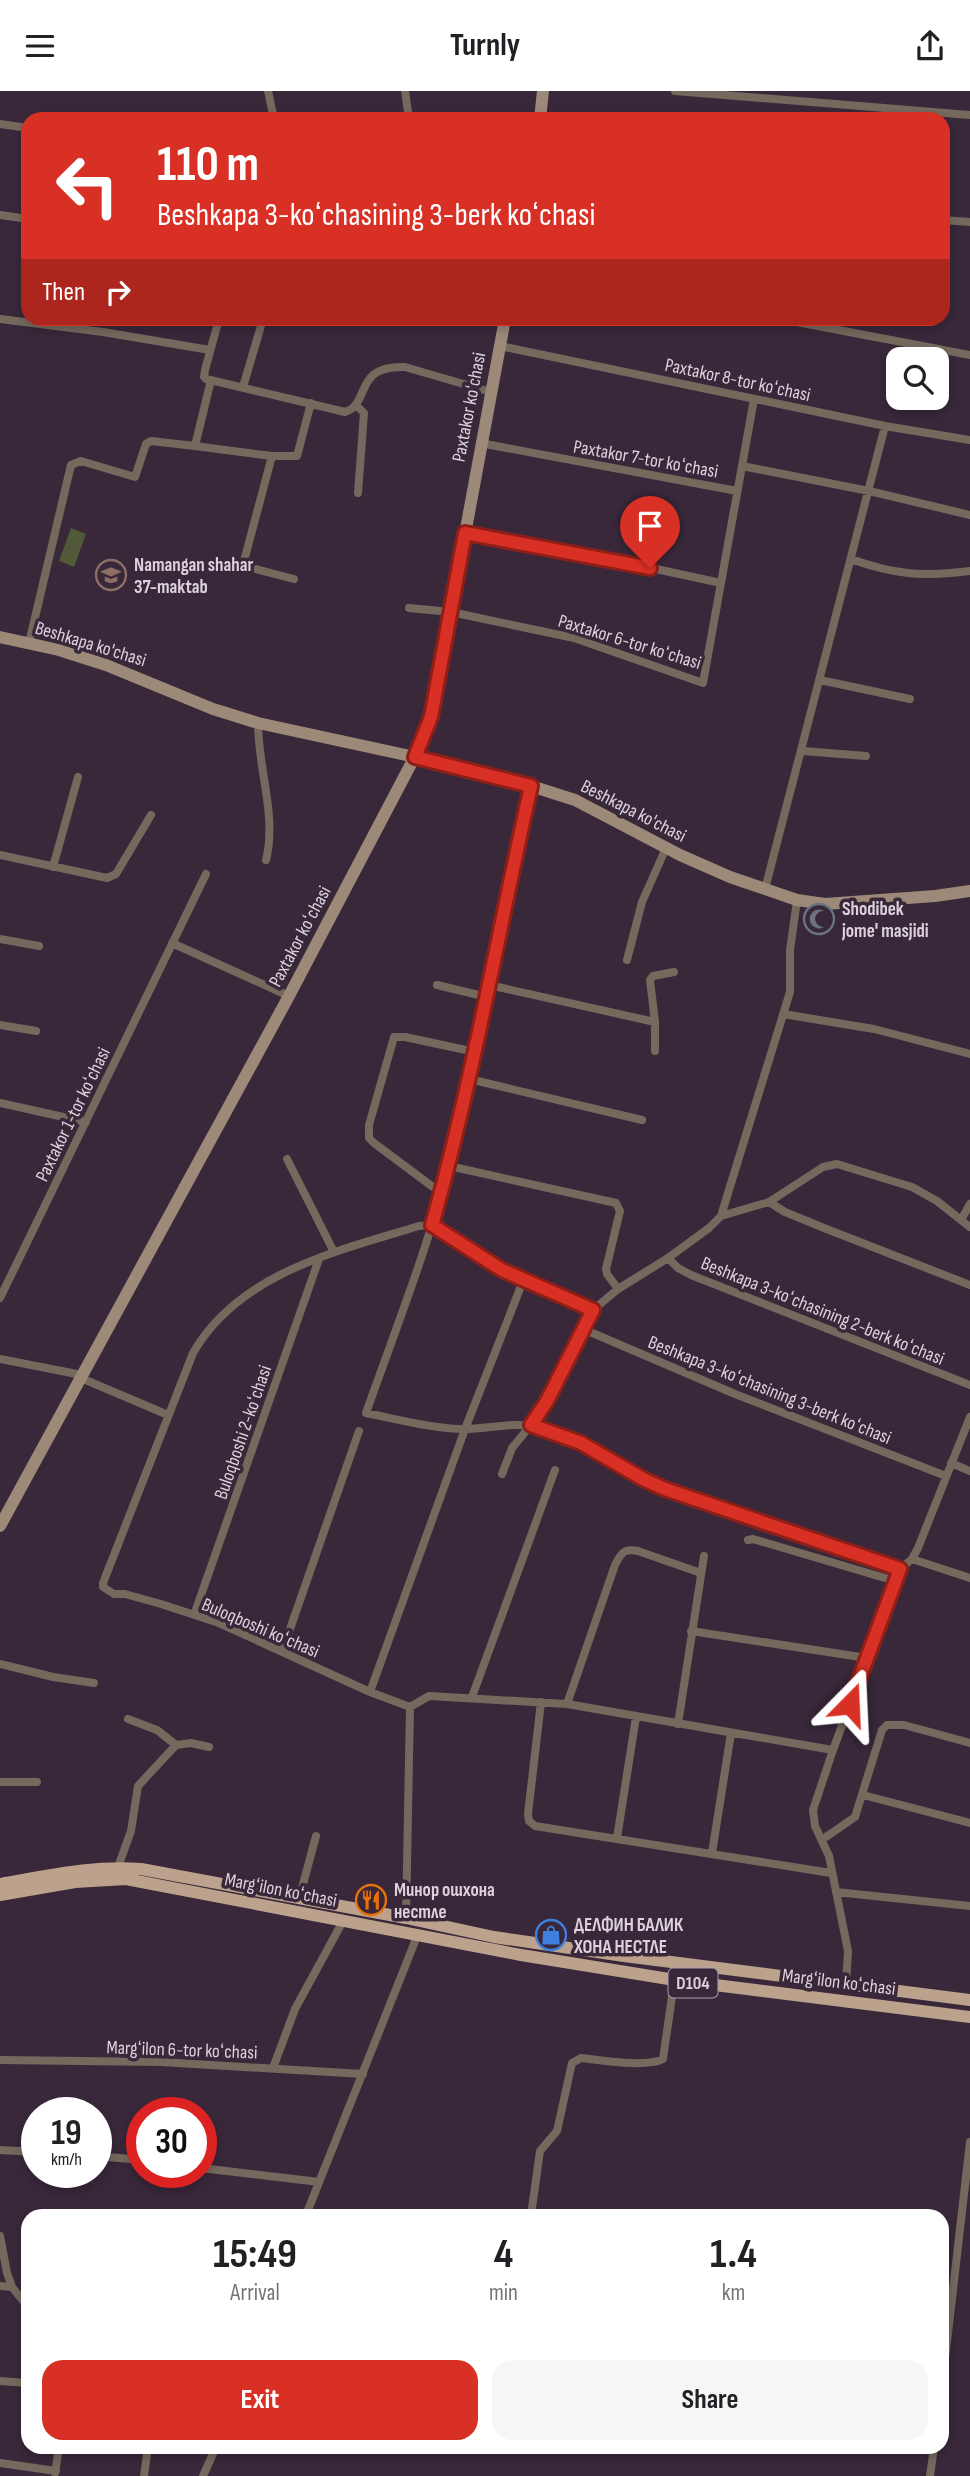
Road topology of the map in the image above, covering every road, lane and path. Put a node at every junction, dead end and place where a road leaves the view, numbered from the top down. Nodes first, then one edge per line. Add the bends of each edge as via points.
1 (268, 91) edge
2 (405, 91) edge
3 (543, 91) edge
4 (675, 91) edge
5 (272, 112) edge
6 (408, 112) edge
7 (541, 112) edge
8 (933, 112) edge
9 (950, 113) edge
10 (970, 115) edge
11 (0, 124) edge
12 (21, 127) edge
13 (0, 215) edge
14 (21, 218) edge
15 (950, 221) edge
16 (970, 222) edge
17 (0, 319) edge
18 (21, 322) edge
19 (55, 326) edge
20 (217, 326) edge
21 (261, 326) edge
22 (504, 326) edge
23 (818, 326) edge
24 (500, 347) junction
25 (210, 350) junction
26 (970, 355) edge
27 (211, 380) junction
28 (243, 387) junction
29 (491, 392) junction
30 (754, 399) junction
31 (311, 403) junction
32 (356, 405) junction
33 (886, 426) junction
34 (970, 440) edge
35 (480, 443) junction
36 (195, 446) junction
37 (272, 456) junction
38 (742, 466) junction
39 (737, 491) junction
40 (869, 491) junction
41 (358, 492) dead end
42 (970, 515) edge
43 (465, 533) junction
44 (851, 559) junction
45 (970, 571) edge
46 (293, 579) dead end
47 (721, 583) junction
48 (409, 608) dead end
49 (451, 613) junction
50 (0, 637) edge
51 (29, 643) junction
52 (820, 680) junction
53 (910, 699) dead end
54 (258, 723) junction
55 (803, 751) junction
56 (866, 756) dead end
57 (415, 757) junction
58 (78, 777) dead end
59 (531, 786) junction
60 (151, 815) dead end
61 (666, 848) junction
62 (0, 855) edge
63 (266, 860) dead end
64 (53, 867) junction
65 (206, 874) dead end
66 (765, 889) junction
67 (970, 891) edge
68 (797, 900) junction
69 (0, 939) edge
70 (172, 943) junction
71 (39, 946) dead end
72 (627, 960) dead end
73 (674, 972) dead end
74 (437, 985) dead end
75 (489, 985) junction
76 (289, 996) junction
77 (487, 997) junction
78 (783, 1014) junction
79 (655, 1023) junction
80 (0, 1025) edge
81 (36, 1031) dead end
82 (655, 1051) dead end
83 (475, 1052) junction
84 (970, 1054) edge
85 (469, 1079) junction
86 (0, 1103) edge
87 (642, 1120) dead end
88 (86, 1122) junction
89 (287, 1159) dead end
90 (449, 1166) junction
91 (441, 1193) junction
92 (769, 1202) junction
93 (970, 1204) edge
94 (721, 1216) junction
95 (961, 1220) junction
96 (432, 1225) junction
97 (970, 1227) edge
98 (334, 1252) junction
99 (668, 1258) junction
100 (319, 1259) junction
101 (523, 1281) junction
102 (970, 1285) edge
103 (618, 1289) junction
104 (0, 1298) edge
105 (593, 1310) junction
106 (583, 1329) junction
107 (0, 1359) edge
108 (81, 1377) junction
109 (970, 1385) edge
110 (168, 1415) junction
111 (970, 1417) edge
112 (531, 1425) junction
113 (465, 1429) junction
114 (359, 1431) dead end
115 (951, 1464) junction
116 (555, 1470) dead end
117 (970, 1471) edge
118 (502, 1474) dead end
119 (946, 1476) junction
120 (0, 1526) edge
121 (748, 1540) dead end
122 (704, 1556) dead end
123 (912, 1559) junction
124 (900, 1569) junction
125 (701, 1573) junction
126 (970, 1578) edge
127 (895, 1581) junction
128 (194, 1615) junction
129 (691, 1631) junction
130 (282, 1653) junction
131 (867, 1658) junction
132 (0, 1664) edge
133 (94, 1683) dead end
134 (370, 1692) junction
135 (472, 1697) junction
136 (541, 1702) junction
137 (567, 1704) junction
138 (410, 1706) junction
139 (636, 1717) junction
140 (128, 1719) dead end
141 (678, 1724) junction
142 (731, 1733) junction
143 (970, 1743) edge
144 (177, 1745) junction
145 (209, 1747) dead end
146 (833, 1749) junction
147 (0, 1782) edge
148 (37, 1782) dead end
149 (863, 1795) junction
150 (970, 1823) edge
151 (316, 1836) dead end
152 (617, 1838) junction
153 (823, 1839) junction
154 (712, 1853) junction
155 (118, 1867) junction
156 (831, 1873) junction
157 (0, 1884) edge
158 (836, 1892) junction
159 (0, 1895) edge
160 (299, 1899) junction
161 (970, 1906) edge
162 (406, 1918) junction
163 (343, 1921) junction
164 (418, 1934) junction
165 (677, 1962) junction
166 (675, 1980) junction
167 (846, 1985) junction
168 (970, 2000) edge
169 (970, 2017) edge
170 (0, 2060) edge
171 (273, 2068) junction
172 (363, 2074) junction
173 (970, 2142) edge
174 (0, 2150) edge
175 (21, 2151) edge
176 (217, 2170) edge
177 (318, 2182) junction
178 (308, 2209) edge
179 (533, 2209) dead end
180 (0, 2236) edge
181 (0, 2286) edge
182 (12, 2287) junction
183 (21, 2292) edge
184 (949, 2324) edge
185 (0, 2381) edge
186 (21, 2382) edge
187 (58, 2454) edge
188 (147, 2454) edge
189 (213, 2454) edge
190 (933, 2454) edge
191 (0, 2463) edge
192 (55, 2473) edge
193 (144, 2476) edge
194 (202, 2476) edge
195 (930, 2476) edge

1 - 5 street
2 - 6 street
3 - 7 main road
4 - 8 street
9 - 10 street
11 - 12 street
13 - 14 street
15 - 16 street
17 - 18 street
19 - 25 street
20 - 25 street
21 - 28 street
22 - 24 main road, Paxtakor koʻchasi
23 - 26 street
24 - 29 main road, Paxtakor koʻchasi
24 - 30 street, Paxtakor 8-tor koʻchasi
25 - 27 street via 204,375
27 - 28 street
27 - 36 street
28 - 31 street
29 - 32 street via 396,367 370,377
29 - 35 main road, Paxtakor koʻchasi
30 - 33 street, Paxtakor 8-tor koʻchasi
30 - 38 street
31 - 32 street via 345,412
31 - 37 street via 297,456
32 - 41 street via 364,413
33 - 34 street, Paxtakor 8-tor koʻchasi
33 - 40 street
35 - 39 street, Paxtakor 7-tor koʻchasi
35 - 43 main road, Paxtakor koʻchasi
36 - 37 street
36 - 51 street via 150,440 135,477 81,461 71,465
37 - 46 street via 244,562
38 - 39 street, Paxtakor 7-tor koʻchasi
38 - 40 street, Paxtakor 7-tor koʻchasi
39 - 47 street, Paxtakor 6-tor koʻchasi
40 - 42 street, Paxtakor 7-tor koʻchasi
40 - 44 street
43 - 47 street
43 - 49 main road, Paxtakor koʻchasi
44 - 45 street via 884,571
44 - 52 street
47 - 49 street, Paxtakor 6-tor koʻchasi via 703,683 574,638
48 - 49 street
49 - 57 main road, Paxtakor koʻchasi via 431,717
50 - 51 main road, Beshkapa ko'chasi
51 - 54 main road, Beshkapa ko'chasi via 106,665
52 - 53 street
52 - 55 street
54 - 57 main road, Beshkapa ko'chasi
54 - 63 street via 271,833
55 - 56 street
55 - 66 street
57 - 59 main road, Beshkapa ko'chasi
57 - 76 main road, Paxtakor koʻchasi
58 - 64 street
59 - 61 main road, Beshkapa ko'chasi via 575,800
59 - 75 street
60 - 64 street via 116,874 107,878
61 - 66 main road, Beshkapa ko'chasi
61 - 72 street via 642,902
62 - 64 street
65 - 70 street, Paxtakor 1-tor koʻchasi
66 - 68 main road, Beshkapa ko'chasi
67 - 68 main road, Beshkapa ko'chasi via 825,904
68 - 78 street via 790,992
69 - 71 street
70 - 76 street
70 - 88 street, Paxtakor 1-tor koʻchasi
73 - 79 street via 650,980
74 - 77 street
75 - 77 street
75 - 79 street
76 - 108 main road, Paxtakor koʻchasi
77 - 83 street
78 - 84 street via 874,1029
78 - 94 street
79 - 82 street
80 - 81 street
83 - 85 street
83 - 91 street via 394,1037 369,1125 374,1143
85 - 87 street
85 - 90 street
86 - 88 street
88 - 104 street, Paxtakor 1-tor koʻchasi
89 - 98 street
90 - 91 street
90 - 103 street via 616,1203 620,1211 607,1274
91 - 96 street
92 - 94 street
92 - 95 street via 822,1167 837,1164 912,1187
92 - 102 street
93 - 95 street
94 - 99 street
95 - 97 street
96 - 98 street
96 - 101 street
96 - 113 street via 366,1413
98 - 100 street
99 - 103 street
99 - 109 street, Beshkapa 3-koʻchasining 2-berk koʻchasi via 691,1275
100 - 110 street via 276,1276 220,1318 193,1353
100 - 128 street, Buloqboshi 2-koʻchasi
101 - 105 street
101 - 113 street
103 - 105 street
105 - 106 street
106 - 112 street
106 - 119 street, Beshkapa 3-koʻchasining 3-berk koʻchasi
107 - 108 street
108 - 110 street
108 - 120 main road, Paxtakor koʻchasi
110 - 128 street, Buloqboshi koʻchasi via 103,1587 110,1593
111 - 115 street
112 - 113 street
112 - 118 street via 512,1448
112 - 124 street via 581,1443 665,1489
113 - 134 street
114 - 130 street
115 - 117 street
115 - 119 street
116 - 135 street
119 - 123 street
121 - 127 street
122 - 125 street
123 - 124 street
123 - 126 street
124 - 127 street
125 - 129 street
125 - 137 street via 638,1551 623,1552
127 - 131 street
128 - 130 street, Buloqboshi koʻchasi
129 - 131 street
129 - 141 street
130 - 134 street, Buloqboshi koʻchasi
131 - 146 street
132 - 133 street
134 - 138 street, Buloqboshi koʻchasi
135 - 136 street
135 - 138 street via 429,1696
136 - 137 street
136 - 152 street via 529,1821 535,1826
137 - 139 street
138 - 162 street
139 - 141 street
139 - 152 street
140 - 144 street via 157,1730
141 - 142 street
142 - 146 street
142 - 154 street
143 - 149 street via 904,1725 887,1725
144 - 145 street
144 - 155 street via 138,1786 131,1831
146 - 153 street via 813,1809
147 - 148 street
149 - 150 street
149 - 153 street via 855,1817
151 - 160 street
152 - 154 street
153 - 156 street
154 - 156 street
155 - 157 main road, Margʻilon koʻchasi / D104
155 - 160 main road, Margʻilon koʻchasi / D104
156 - 158 street
158 - 161 street
158 - 167 street via 848,1951
159 - 163 main road, Margʻilon koʻchasi / D104 via 126,1879
160 - 162 main road, Margʻilon koʻchasi / D104
162 - 165 main road, Margʻilon koʻchasi / D104 via 494,1937
163 - 164 main road, Margʻilon koʻchasi / D104
163 - 171 street via 295,2009
164 - 166 main road, Margʻilon koʻchasi / D104
164 - 172 street
165 - 166 street
165 - 167 main road, Margʻilon koʻchasi / D104
166 - 169 main road, Margʻilon koʻchasi / D104
166 - 179 street via 663,2059 581,2059 572,2063 557,2131 540,2151
167 - 168 main road, Margʻilon koʻchasi / D104
170 - 171 street, Margʻilon 6-tor koʻchasi
171 - 172 street, Margʻilon 6-tor koʻchasi
172 - 177 street
173 - 184 street
174 - 175 street
176 - 177 street
177 - 178 street
180 - 182 street
181 - 182 street
182 - 183 street
185 - 186 street
187 - 192 street
188 - 193 street
189 - 194 street
190 - 195 street
191 - 192 street

